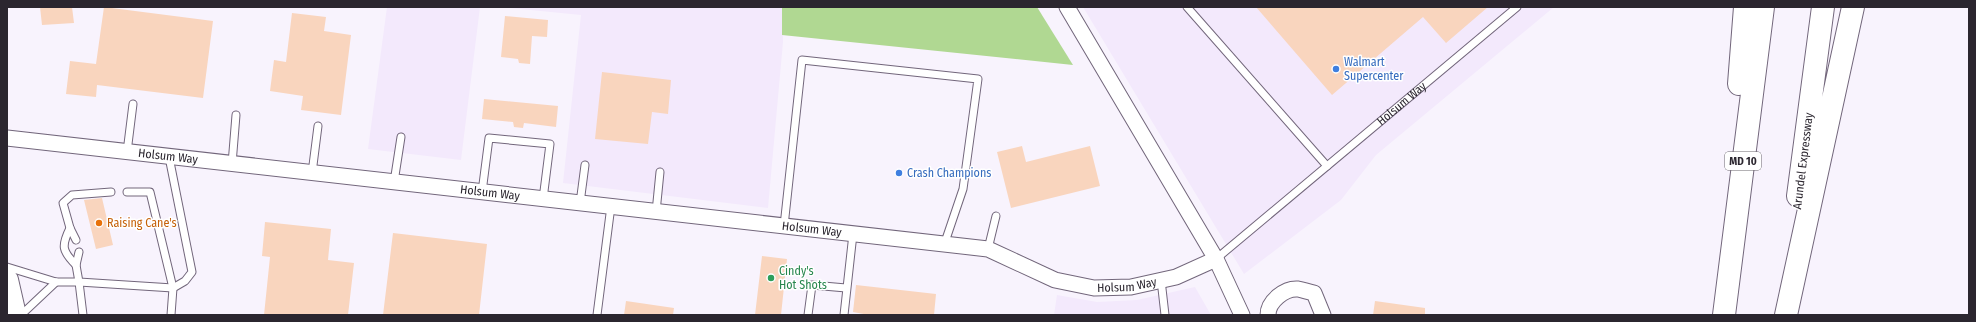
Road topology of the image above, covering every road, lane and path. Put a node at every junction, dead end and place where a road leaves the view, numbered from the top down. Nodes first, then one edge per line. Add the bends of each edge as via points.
1 (1067, 7) edge
2 (1187, 7) edge
3 (1517, 7) edge
4 (1745, 7) edge
5 (1763, 7) edge
6 (1822, 7) edge
7 (1853, 7) edge
8 (133, 104) dead end
9 (236, 115) dead end
10 (318, 126) dead end
11 (401, 137) dead end
12 (7, 138) edge
13 (127, 152) junction
14 (169, 157) junction
15 (232, 164) junction
16 (585, 165) dead end
17 (1326, 166) junction
18 (660, 172) dead end
19 (312, 173) junction
20 (394, 182) junction
21 (111, 192) dead end
22 (127, 192) dead end
23 (482, 192) junction
24 (543, 199) junction
25 (580, 203) junction
26 (610, 206) junction
27 (656, 212) junction
28 (996, 216) dead end
29 (784, 226) junction
30 (70, 228) junction
31 (853, 234) junction
32 (76, 240) dead end
33 (944, 245) junction
34 (988, 249) junction
35 (79, 252) dead end
36 (1216, 259) junction
37 (76, 266) junction
38 (7, 267) edge
39 (7, 280) edge
40 (1161, 280) junction
41 (56, 282) junction
42 (79, 282) junction
43 (174, 288) junction
44 (846, 288) junction
45 (15, 315) edge
46 (21, 315) edge
47 (83, 315) edge
48 (171, 315) edge
49 (597, 315) edge
50 (808, 315) edge
51 (844, 315) edge
52 (1166, 315) edge
53 (1242, 315) edge
54 (1268, 315) edge
55 (1324, 315) edge
56 (1722, 315) edge
57 (1784, 315) edge

1 - 36 street
2 - 17 lane
3 - 17 lane, Holsum Way
4 - 56 main road
5 - 56 main road, MD 10
6 - 57 main road, Arundel Expressway
7 - 57 main road
8 - 13 lane
9 - 15 lane
10 - 19 lane
11 - 20 lane
12 - 13 street, Holsum Way
13 - 14 street, Holsum Way
14 - 15 street, Holsum Way
14 - 43 lane via 192,272 185,281
15 - 19 street, Holsum Way
16 - 25 lane
17 - 36 lane, Holsum Way
18 - 27 lane
19 - 20 street, Holsum Way
20 - 23 street, Holsum Way
21 - 30 lane via 72,195 63,203
22 - 43 lane via 150,192
23 - 24 street, Holsum Way
23 - 24 lane via 489,138 550,144
24 - 25 street, Holsum Way
25 - 26 street, Holsum Way
26 - 27 street, Holsum Way
26 - 49 lane
27 - 29 street, Holsum Way
28 - 34 lane
29 - 31 street, Holsum Way
29 - 33 lane via 802,60 978,79 963,189
30 - 32 lane
30 - 37 lane via 63,242 66,256
31 - 33 street, Holsum Way
31 - 44 lane
33 - 34 street, Holsum Way
34 - 40 street, Holsum Way via 1055,280 1094,288 1131,287
35 - 37 lane
36 - 40 street, Holsum Way via 1176,277
36 - 53 street
37 - 42 lane
38 - 41 lane
39 - 45 main road
40 - 52 lane
41 - 42 lane
41 - 46 lane
42 - 43 lane
42 - 47 lane
43 - 48 lane
44 - 50 lane via 812,286
44 - 51 lane
54 - 55 street via 1268,309 1279,295 1297,289 1314,293

